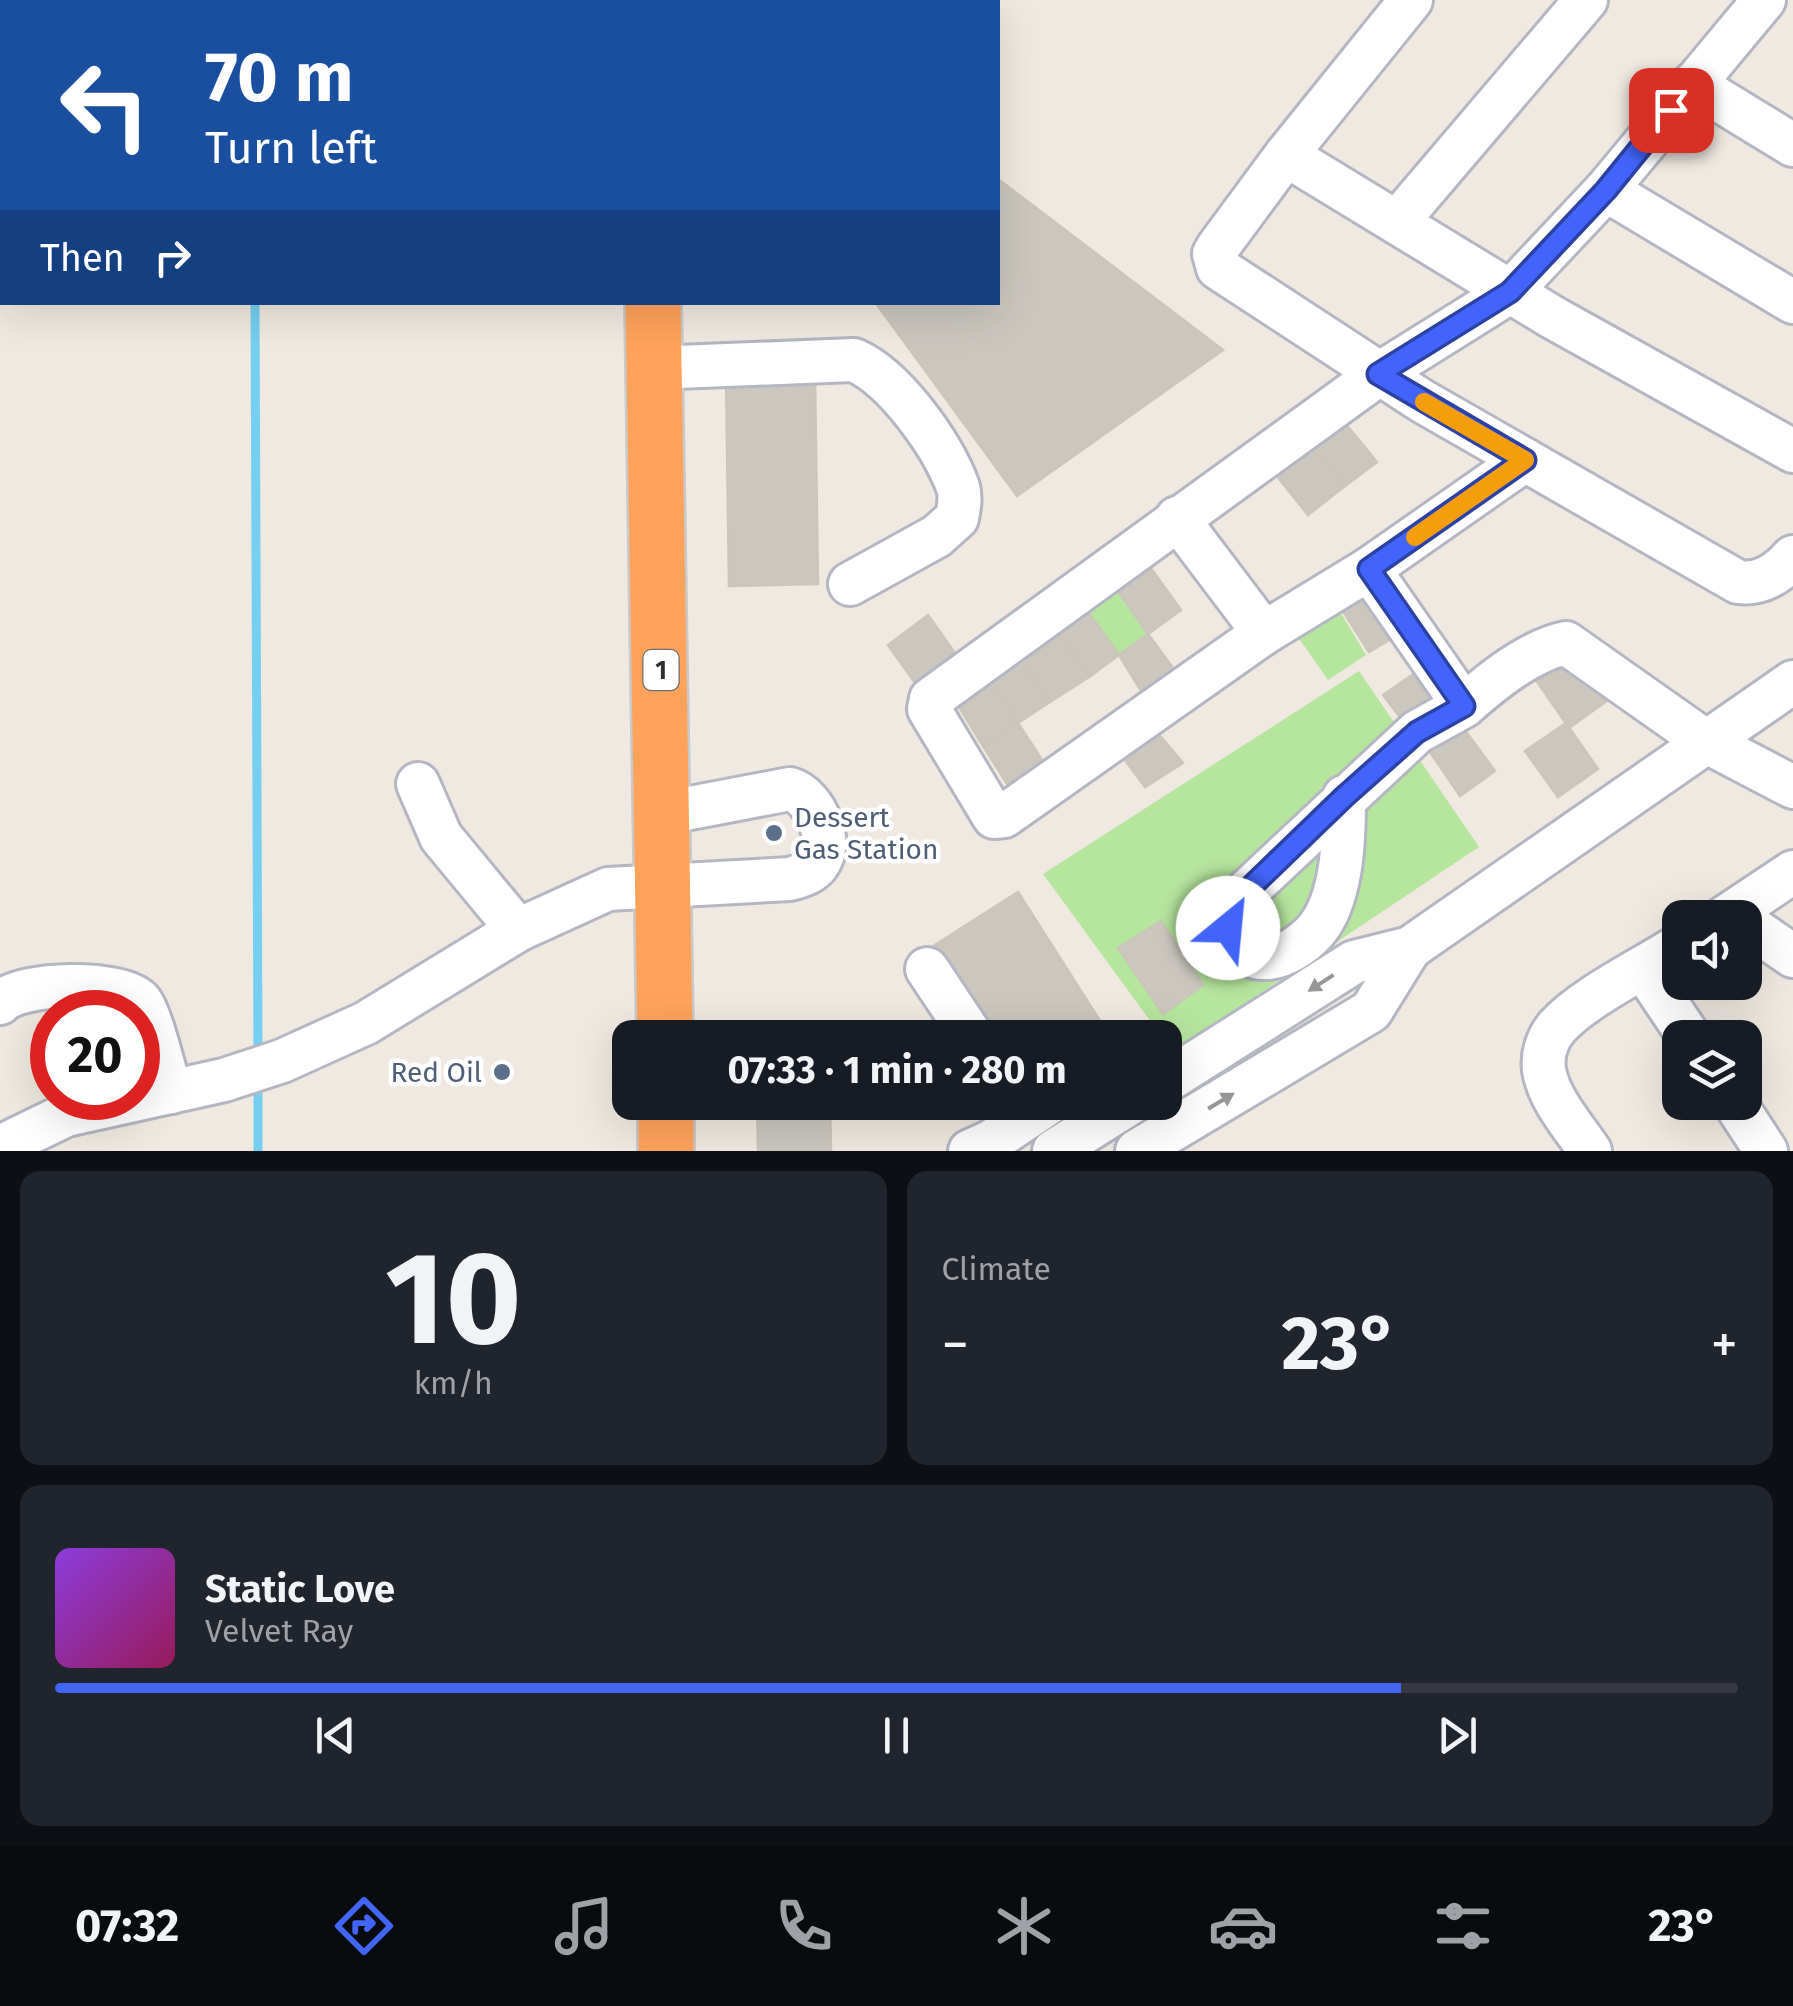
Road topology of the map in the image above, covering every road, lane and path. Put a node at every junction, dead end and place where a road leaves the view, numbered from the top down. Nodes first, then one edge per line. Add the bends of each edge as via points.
1 (1411, 0) edge
2 (1586, 0) edge
3 (1764, 0) edge
4 (1692, 84) junction
5 (1793, 145) edge
6 (1286, 154) junction
7 (1606, 190) junction
8 (1397, 222) junction
9 (1510, 292) junction
10 (1793, 302) edge
11 (654, 305) edge
12 (652, 368) junction
13 (1378, 374) junction
14 (1793, 450) edge
15 (1525, 460) junction
16 (1177, 518) junction
17 (1793, 557) edge
18 (1369, 569) junction
19 (850, 584) dead end
20 (1264, 633) junction
21 (1793, 682) edge
22 (1464, 706) junction
23 (1706, 741) junction
24 (418, 784) dead end
25 (1793, 787) edge
26 (1344, 797) dead end
27 (664, 813) junction
28 (1793, 872) edge
29 (663, 885) junction
30 (1757, 900) edge
31 (518, 930) junction
32 (1762, 936) edge
33 (1410, 948) junction
34 (1662, 956) edge
35 (1793, 956) edge
36 (1643, 968) junction
37 (927, 969) dead end
38 (0, 1004) edge
39 (665, 1020) edge
40 (961, 1020) edge
41 (1678, 1020) edge
42 (1252, 1028) junction
43 (1288, 1061) junction
44 (1182, 1071) edge
45 (171, 1092) junction
46 (666, 1120) edge
47 (1017, 1120) edge
48 (1103, 1120) edge
49 (1746, 1120) edge
50 (4, 1138) edge
51 (666, 1151) edge
52 (970, 1151) edge
53 (1054, 1151) edge
54 (1137, 1151) edge
55 (1590, 1151) edge
56 (1766, 1151) edge

1 - 6 street
2 - 8 street
3 - 4 street
4 - 5 street
4 - 7 street
6 - 8 street
6 - 13 street via 1218,247 1215,263
7 - 9 street
7 - 10 street
8 - 9 street
9 - 13 street
9 - 14 street
11 - 12 highway, 1
12 - 19 street via 854,360 900,393 959,489 957,518
12 - 27 highway, 1
13 - 15 street
13 - 16 street
15 - 17 street via 1738,582 1764,579
15 - 18 street
16 - 20 street
16 - 20 street via 931,699 932,715 994,818
18 - 20 street
18 - 22 street
21 - 23 street
22 - 23 street via 1550,646 1566,643
22 - 26 street via 1417,732
23 - 25 street
23 - 33 street
24 - 31 street via 442,837
27 - 29 highway, 1
27 - 29 street via 790,789 810,801 824,847 820,862 790,880
28 - 30 street
29 - 31 street via 608,889
29 - 39 highway, 1
31 - 45 street via 366,1023 282,1061
32 - 35 street
33 -> 42 street via 1354,962
33 - 43 street via 1371,1011
34 - 36 street
36 - 41 street
36 - 55 street via 1570,1017 1545,1047 1549,1087
37 - 40 street
38 - 45 street via 37,986 128,992 142,1003
42 - 43 street
42 - 44 street
54 -> 43 street
45 - 50 street via 66,1115
46 - 51 highway
47 - 52 street
48 - 53 street
49 - 56 street

